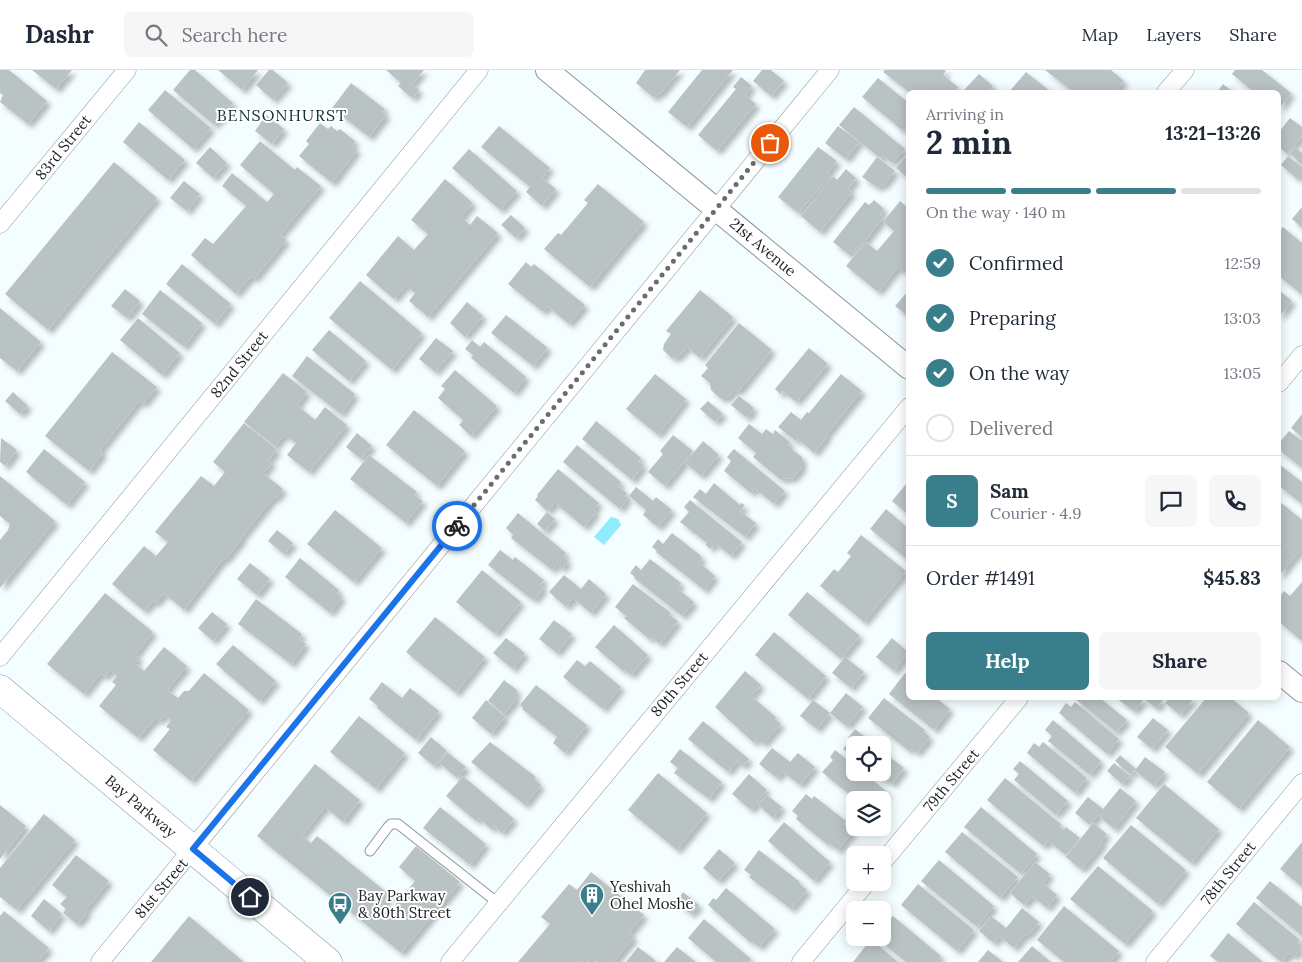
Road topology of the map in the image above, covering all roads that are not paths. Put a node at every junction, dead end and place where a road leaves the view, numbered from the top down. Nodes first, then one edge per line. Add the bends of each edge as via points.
1 (127, 70) edge
2 (479, 70) edge
3 (547, 70) edge
4 (830, 70) edge
5 (1185, 70) edge
6 (1168, 90) edge
7 (716, 209) junction
8 (0, 224) edge
9 (1302, 355) edge
10 (906, 366) edge
11 (1281, 381) edge
12 (906, 411) edge
13 (0, 657) edge
14 (1281, 674) edge
15 (0, 689) edge
16 (1302, 691) edge
17 (1017, 700) edge
18 (1302, 783) edge
19 (193, 849) junction
20 (370, 851) dead end
21 (891, 852) edge
22 (860, 891) edge
23 (498, 903) junction
24 (100, 962) edge
25 (328, 962) edge
26 (450, 962) edge
27 (801, 962) edge
28 (1155, 962) edge

1 - 8 street, 83rd Street
2 - 13 street, 82nd Street
3 - 7 street, 21st Avenue
4 - 7 street, 81st Street
5 - 6 street
7 - 10 street, 21st Avenue
7 - 19 street, 81st Street
9 - 11 street
12 - 23 street, 80th Street
14 - 16 street
15 - 19 main road, Bay Parkway
17 - 21 street, 79th Street
18 - 28 street, 78th Street
19 - 24 street, 81st Street
19 - 25 main road, Bay Parkway
20 - 23 lane via 391,824 398,824
22 - 27 street
23 - 26 street, 80th Street

